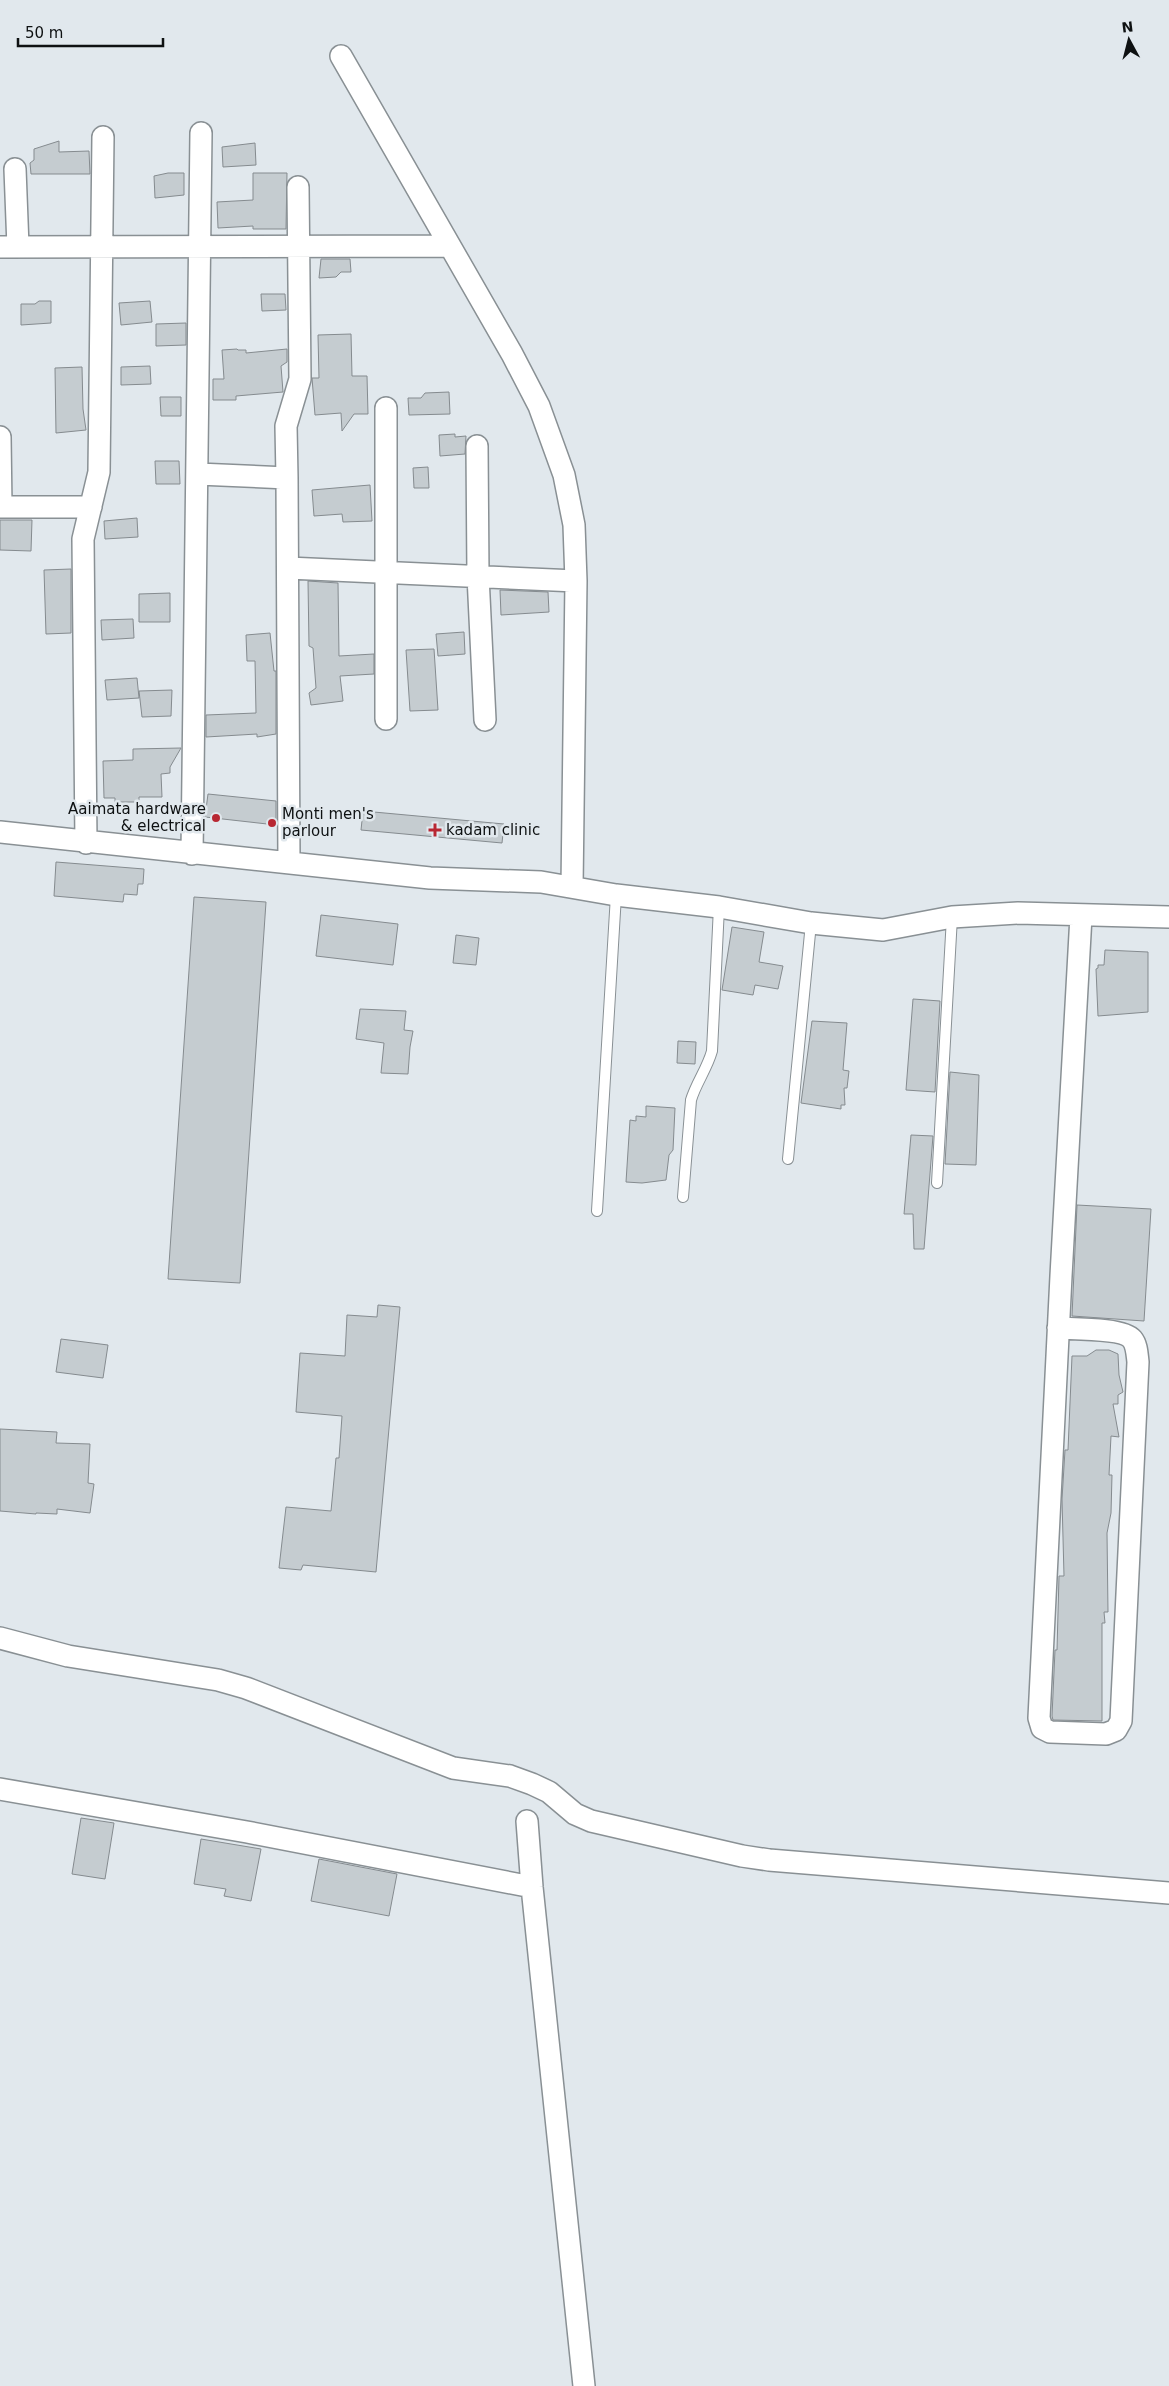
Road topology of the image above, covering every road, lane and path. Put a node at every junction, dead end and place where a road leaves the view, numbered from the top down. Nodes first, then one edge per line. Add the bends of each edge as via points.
1 (341, 56) dead end
2 (201, 133) dead end
3 (103, 137) dead end
4 (15, 169) dead end
5 (298, 186) dead end
6 (102, 246) junction
7 (200, 246) junction
8 (299, 246) junction
9 (448, 246) junction
10 (9, 247) edge
11 (386, 408) dead end
12 (0, 437) edge
13 (476, 446) dead end
14 (198, 474) junction
15 (287, 478) junction
16 (91, 506) junction
17 (1, 507) edge
18 (288, 568) junction
19 (386, 573) junction
20 (478, 576) junction
21 (576, 581) junction
22 (386, 719) dead end
23 (484, 720) dead end
24 (0, 832) edge
25 (86, 843) junction
26 (192, 854) junction
27 (290, 863) junction
28 (572, 887) junction
29 (616, 895) junction
30 (720, 907) junction
31 (1082, 916) junction
32 (1169, 917) edge
33 (952, 918) junction
34 (811, 923) junction
35 (788, 1159) dead end
36 (937, 1183) dead end
37 (683, 1197) dead end
38 (597, 1211) dead end
39 (1058, 1328) junction
40 (0, 1638) edge
41 (0, 1789) edge
42 (527, 1821) dead end
43 (532, 1887) junction
44 (1169, 1893) edge
45 (584, 2386) edge

1 - 9 street
2 - 7 street
3 - 6 street
4 - 10 street
5 - 8 street
6 - 7 street
6 - 10 street
6 - 16 street via 99,472
7 - 8 street
7 - 14 street
8 - 9 street
8 - 15 street via 300,379 286,426
9 - 21 street via 539,406 564,475 574,525
11 - 19 street
12 - 17 street
13 - 20 street
14 - 15 street
14 - 26 street
15 - 18 street
16 - 17 street
16 - 25 street via 82,539
18 - 19 street
18 - 27 street
19 - 20 street
19 - 22 street
20 - 21 street
20 - 23 street
21 - 28 street
24 - 25 street
25 - 26 street
26 - 27 street
27 - 28 street via 430,878 541,882
28 - 29 street
29 - 30 street
29 - 38 lane
30 - 34 street
30 - 37 lane via 712,1051 691,1100
31 - 32 street
31 - 33 street via 1018,913
31 - 39 street
33 - 34 street via 883,930
33 - 36 lane
34 - 35 lane
39 - 39 street via 1039,1718 1042,1728 1050,1732 1106,1734 1116,1730 1121,1721 1138,1362 1131,1337 1120,1333
40 - 44 street via 68,1656 218,1680 246,1688 453,1768 510,1776 532,1784 549,1792 575,1814 591,1821 742,1856
41 - 43 street
42 - 43 street
43 - 45 street

